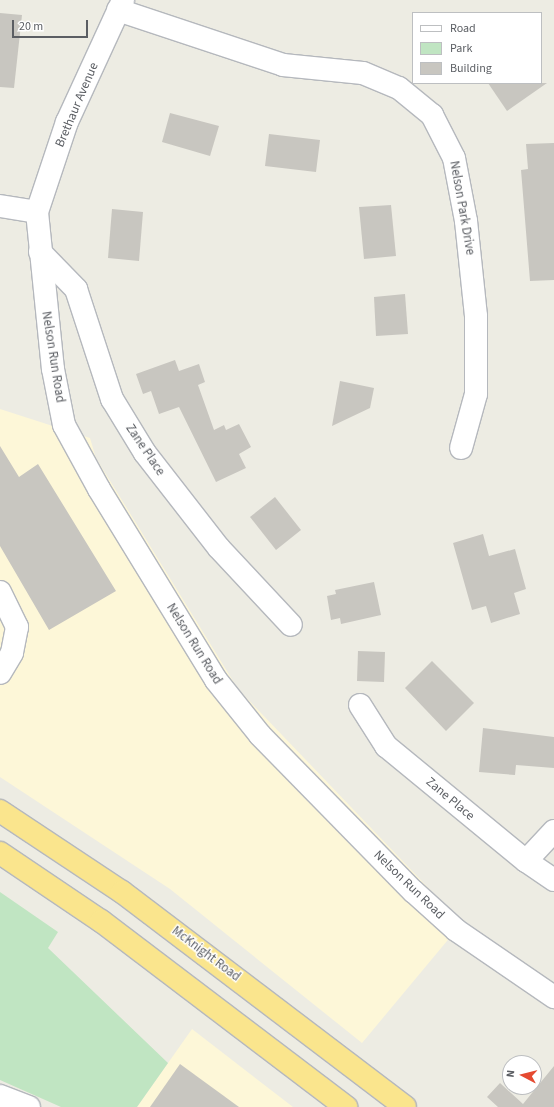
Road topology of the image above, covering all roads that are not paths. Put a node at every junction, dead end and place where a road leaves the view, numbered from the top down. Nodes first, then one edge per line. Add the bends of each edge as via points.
1 (121, 5) edge
2 (0, 206) edge
3 (38, 212) junction
4 (40, 252) junction
5 (461, 448) dead end
6 (0, 592) edge
7 (291, 625) dead end
8 (0, 674) edge
9 (360, 705) dead end
10 (0, 811) edge
11 (554, 831) edge
12 (0, 854) edge
13 (526, 861) junction
14 (554, 880) edge
15 (554, 997) edge
16 (0, 1096) edge
17 (340, 1105) edge
18 (29, 1107) edge
19 (405, 1107) edge

1 - 3 street, Brethaur Avenue via 67,122
1 - 5 street, Nelson Park Drive via 284,65 363,73 399,88 432,115 454,158 466,221 476,316 476,394
2 - 3 street
3 - 4 street, Nelson Run Road
4 - 7 street, Zane Place via 76,289 112,399 145,453 219,548
4 - 15 street, Nelson Run Road via 53,368 64,425 99,489 216,680 260,735 413,891 494,959
6 - 8 street via 17,627 12,652
9 - 13 street, Zane Place via 386,746
10 - 19 highway, McKnight Road via 128,897
11 - 13 street
12 - 17 highway via 101,922
13 - 14 street, Zane Place
16 - 18 street

